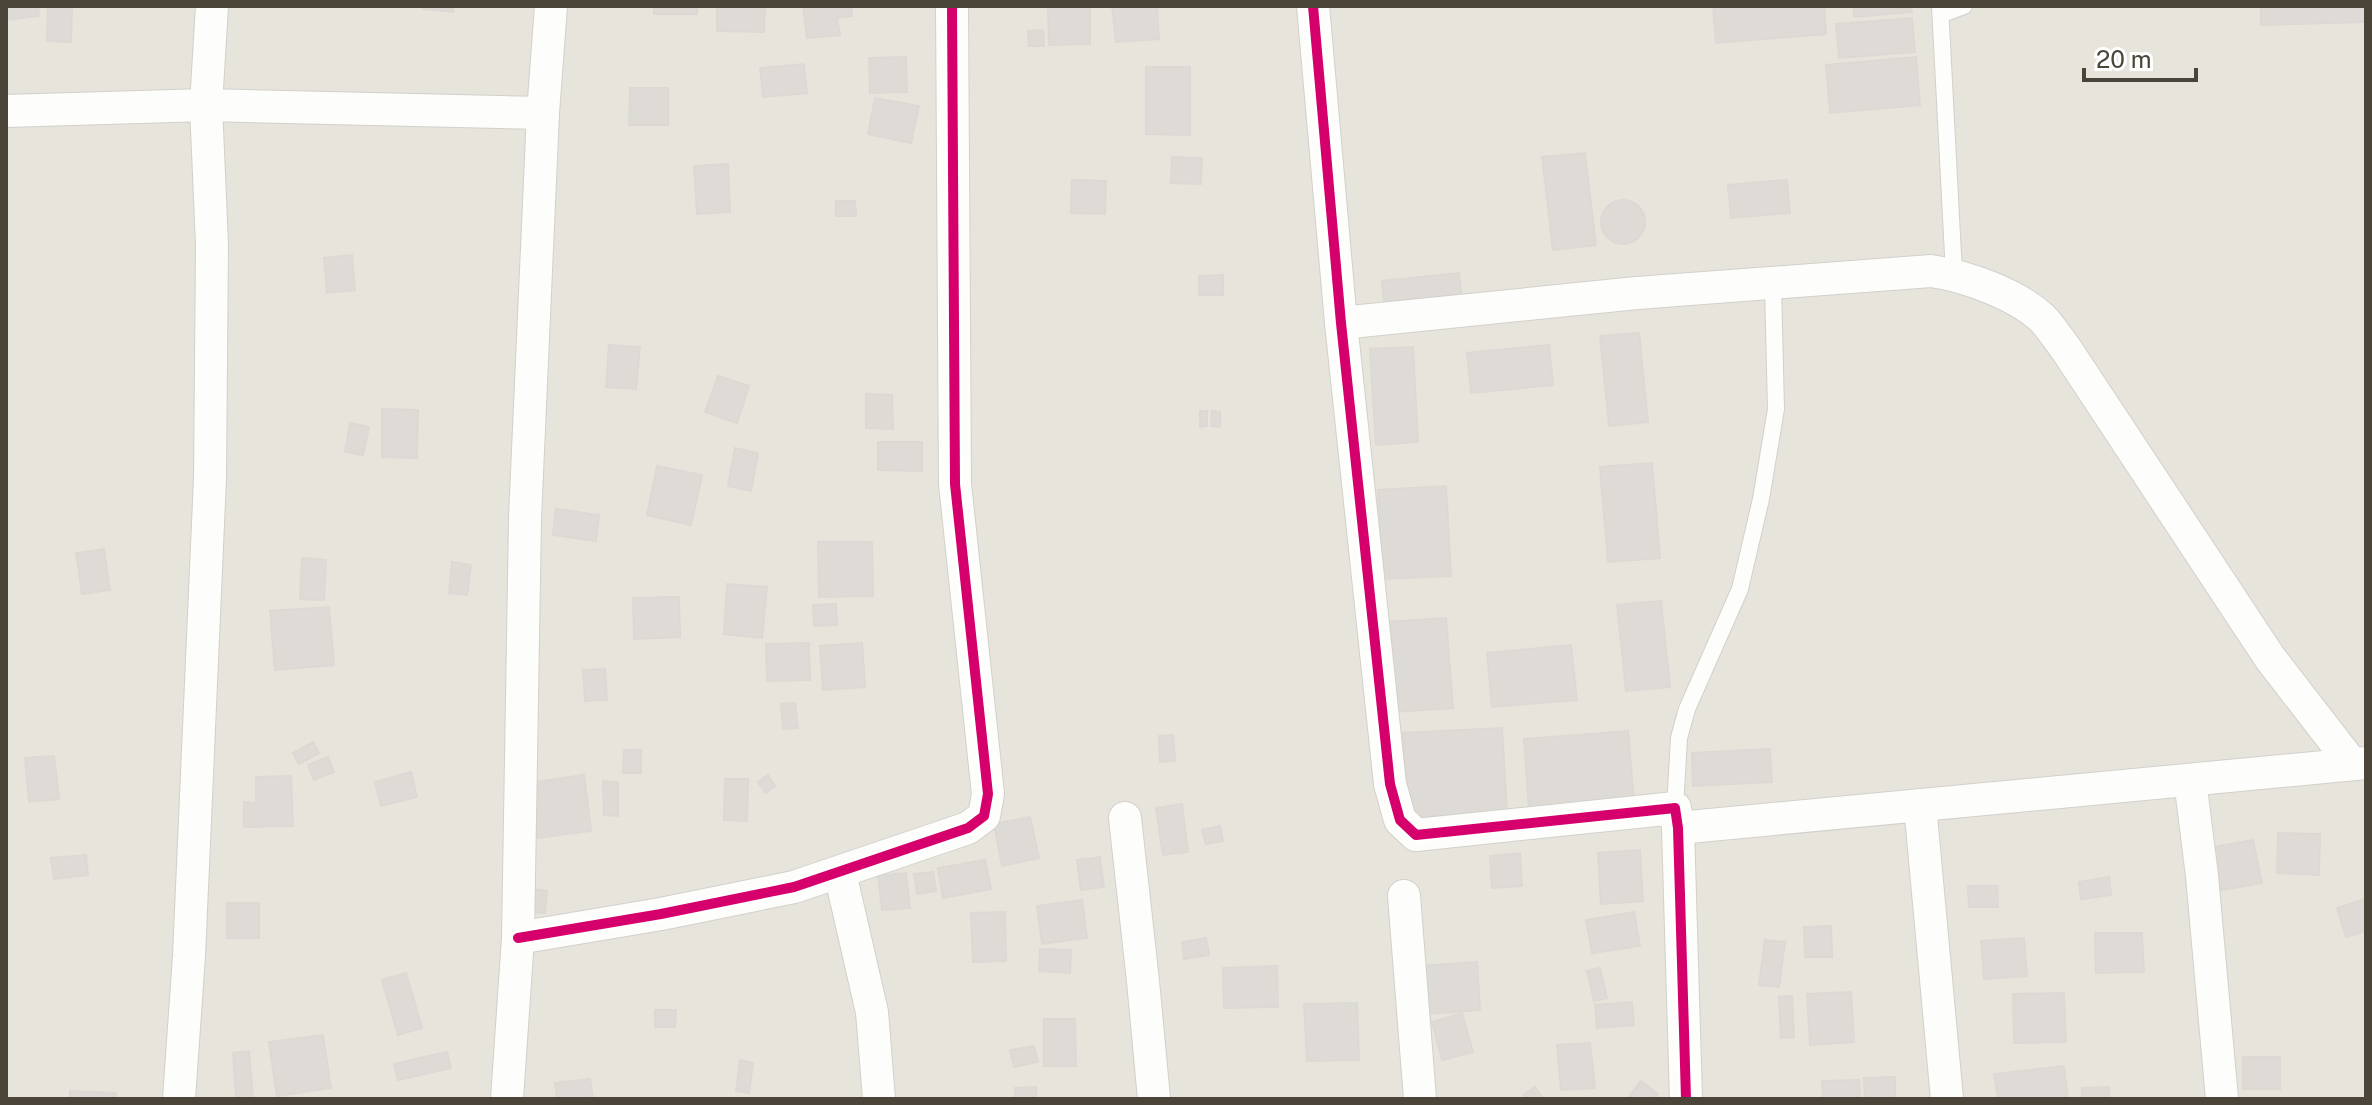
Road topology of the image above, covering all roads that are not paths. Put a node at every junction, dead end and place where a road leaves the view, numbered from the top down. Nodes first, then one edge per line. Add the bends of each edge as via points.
1 (212, 6) edge
2 (551, 6) edge
3 (952, 6) edge
4 (1313, 6) edge
5 (1964, 6) edge
6 (1941, 10) edge
7 (206, 105) junction
8 (6, 111) edge
9 (543, 113) junction
10 (1954, 274) junction
11 (1773, 285) junction
12 (1341, 323) junction
13 (2359, 764) edge
14 (2190, 780) junction
15 (1920, 805) junction
16 (1125, 818) dead end
17 (1676, 818) junction
18 (840, 873) junction
19 (1404, 896) dead end
20 (518, 938) junction
21 (179, 1099) edge
22 (507, 1099) edge
23 (879, 1099) edge
24 (1154, 1099) edge
25 (1420, 1099) edge
26 (1686, 1099) edge
27 (1947, 1099) edge
28 (2222, 1099) edge

1 - 7 street
2 - 9 street
3 - 18 street via 955,484 988,794 984,816 968,828
4 - 12 street
5 - 6 lane
6 - 10 lane
7 - 8 street
7 - 9 street
7 - 21 street via 212,245 210,478
9 - 20 street via 525,518
10 - 11 street via 1931,271
10 - 13 street via 2012,297 2042,318 2270,658
11 - 12 street
11 - 17 lane via 1776,409 1761,499 1740,589 1679,738
12 - 17 street via 1390,784 1400,820 1416,835
13 - 14 street
14 - 15 street
14 - 28 street
15 - 17 street
15 - 27 street
16 - 24 street
17 - 26 street
18 - 20 street via 661,914
18 - 23 street via 872,1012
19 - 25 street
20 - 22 street

